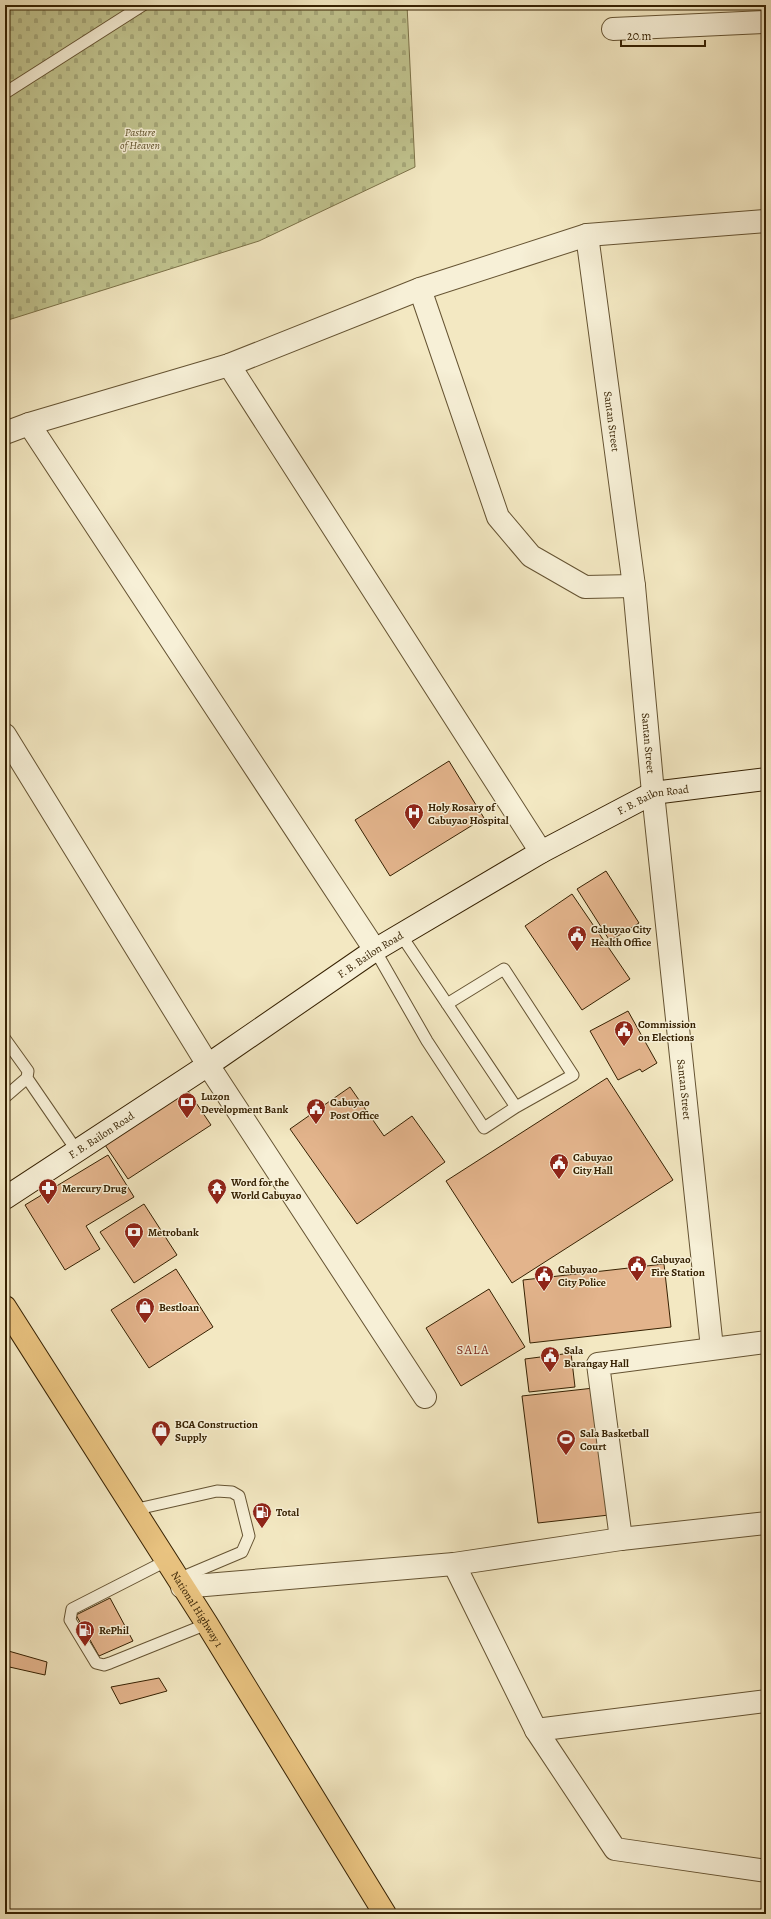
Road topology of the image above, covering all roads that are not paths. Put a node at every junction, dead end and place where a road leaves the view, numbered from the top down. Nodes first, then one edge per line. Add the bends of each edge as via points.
1 (143, 5) edge
2 (766, 22) edge
3 (613, 29) dead end
4 (5, 93) edge
5 (766, 221) edge
6 (587, 235) junction
7 (420, 289) junction
8 (229, 365) junction
9 (29, 424) junction
10 (5, 433) edge
11 (634, 586) junction
12 (5, 735) edge
13 (766, 779) edge
14 (653, 793) junction
15 (541, 852) junction
16 (401, 935) junction
17 (375, 950) junction
18 (447, 1004) junction
19 (5, 1039) edge
20 (208, 1065) junction
21 (28, 1078) junction
22 (5, 1097) edge
23 (516, 1107) junction
24 (77, 1150) junction
25 (5, 1198) edge
26 (5, 1307) edge
27 (766, 1342) edge
28 (712, 1348) junction
29 (425, 1397) dead end
30 (133, 1510) junction
31 (766, 1523) edge
32 (621, 1539) junction
33 (166, 1561) junction
34 (454, 1564) junction
35 (180, 1583) junction
36 (207, 1624) junction
37 (766, 1701) edge
38 (536, 1730) junction
39 (766, 1871) edge
40 (385, 1914) edge

1 - 4 lane
2 - 3 street
5 - 6 street
6 - 7 street
6 - 11 street, Santan Street
7 - 8 street
7 - 11 street via 498,517 531,556 585,586
8 - 9 street
8 - 15 street
9 - 10 street
9 - 17 street
11 - 14 street, Santan Street
12 - 20 street
13 - 14 street, F. B. Bailon Road
14 - 15 street, F. B. Bailon Road
14 - 28 street, Santan Street
15 - 16 street, F. B. Bailon Road
16 - 17 street, F. B. Bailon Road
16 - 18 lane
17 - 20 street, F. B. Bailon Road
17 - 23 lane via 427,1041 484,1128
18 - 23 lane
18 - 23 lane via 504,969 573,1075
19 - 21 lane via 28,1071
20 - 24 street, F. B. Bailon Road
20 - 29 street
21 - 22 lane
21 - 24 lane
24 - 25 street, F. B. Bailon Road
26 - 30 highway, National Highway 1
27 - 28 street
28 - 32 street via 598,1364
30 - 33 highway, National Highway 1
30 - 35 lane via 218,1491 232,1492 239,1496 249,1536 242,1552
31 - 32 street
32 - 34 street
33 - 35 highway, National Highway 1
33 - 36 lane via 72,1609 70,1620 96,1663 110,1663
34 - 35 street
34 - 38 street
35 - 36 highway, National Highway 1
36 - 40 highway, National Highway 1
37 - 38 street
38 - 39 street via 615,1849

